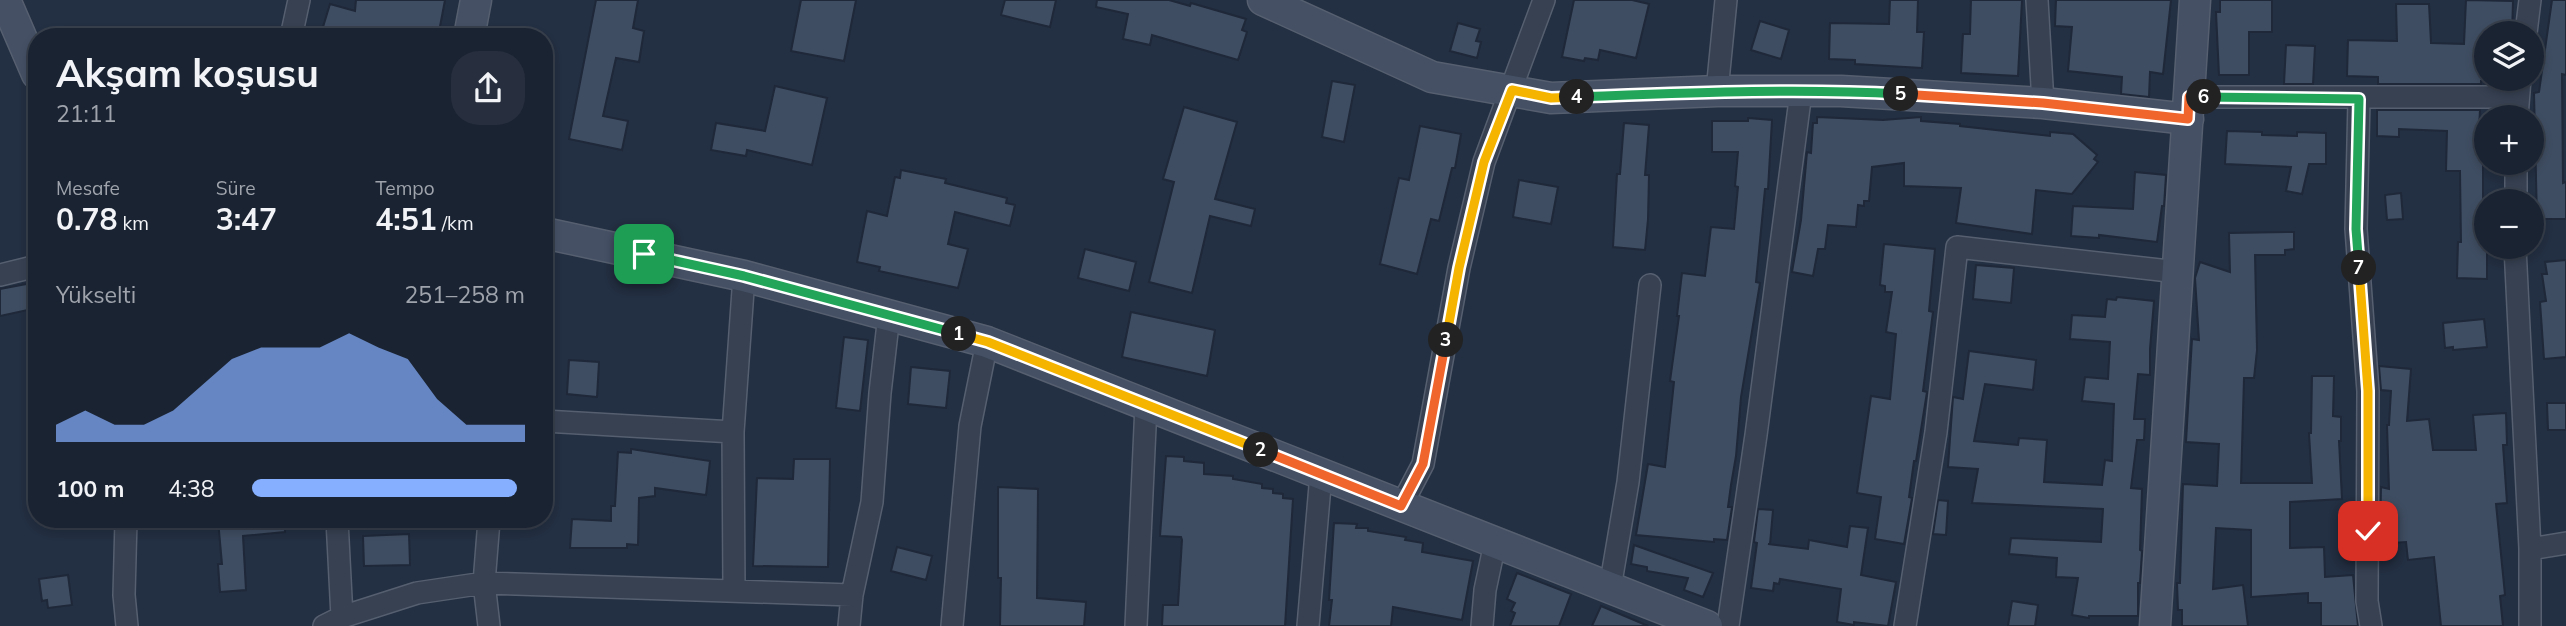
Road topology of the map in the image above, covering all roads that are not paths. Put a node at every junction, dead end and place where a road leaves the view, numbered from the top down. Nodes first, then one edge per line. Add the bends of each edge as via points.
1 (5, 0) edge
2 (299, 0) edge
3 (476, 0) edge
4 (1263, 0) edge
5 (1544, 0) edge
6 (1726, 0) edge
7 (2037, 0) edge
8 (2195, 0) edge
9 (2530, 0) edge
10 (2527, 21) edge
11 (293, 28) edge
12 (471, 28) edge
13 (28, 53) edge
14 (1512, 90) junction
15 (1717, 91) junction
16 (1801, 92) junction
17 (2518, 98) edge
18 (2359, 99) junction
19 (2043, 103) junction
20 (2189, 108) junction
21 (553, 235) edge
22 (2516, 259) edge
23 (28, 268) edge
24 (2178, 272) junction
25 (0, 275) edge
26 (744, 276) junction
27 (1650, 285) dead end
28 (889, 315) junction
29 (988, 342) junction
30 (1146, 405) junction
31 (553, 422) edge
32 (733, 432) junction
33 (1321, 474) junction
34 (1401, 506) junction
35 (126, 528) edge
36 (337, 528) edge
37 (488, 528) edge
38 (2566, 542) edge
39 (1495, 543) junction
40 (2530, 549) junction
41 (484, 583) junction
42 (1610, 588) junction
43 (734, 590) junction
44 (852, 594) junction
45 (333, 621) edge
46 (127, 626) edge
47 (489, 626) edge
48 (849, 626) edge
49 (952, 626) edge
50 (1136, 626) edge
51 (1308, 626) edge
52 (1482, 626) edge
53 (1707, 626) edge
54 (1728, 626) edge
55 (1905, 626) edge
56 (2155, 626) edge
57 (2371, 626) edge
58 (2530, 626) edge

1 - 13 street
2 - 11 street
3 - 12 street
4 - 14 street via 1432,77
5 - 14 street
6 - 15 street
7 - 19 street
8 - 20 street
9 - 10 street
14 - 15 street via 1551,98
14 - 34 street via 1484,162 1459,268 1423,464
15 - 16 street
16 - 19 street
16 - 54 street
17 - 18 street
18 - 20 street
18 - 57 street via 2356,229 2368,391
19 - 20 street
20 - 24 street
21 - 26 street
22 - 40 street
23 - 25 street
24 - 55 street via 1957,247 1936,432
24 - 56 street
26 - 28 street
26 - 32 street
27 - 42 street via 1628,482
28 - 29 street
28 - 44 street via 872,502
29 - 30 street
29 - 49 street via 970,426
30 - 33 street
30 - 50 street
31 - 32 street
32 - 43 street
33 - 34 street
33 - 51 street
34 - 39 street
35 - 46 street
36 - 45 street
37 - 41 street
38 - 40 street
39 - 42 street
39 - 52 street
40 - 58 street
41 - 43 street
41 - 45 street via 417,593
41 - 47 street
42 - 53 street
43 - 44 street
44 - 48 street

